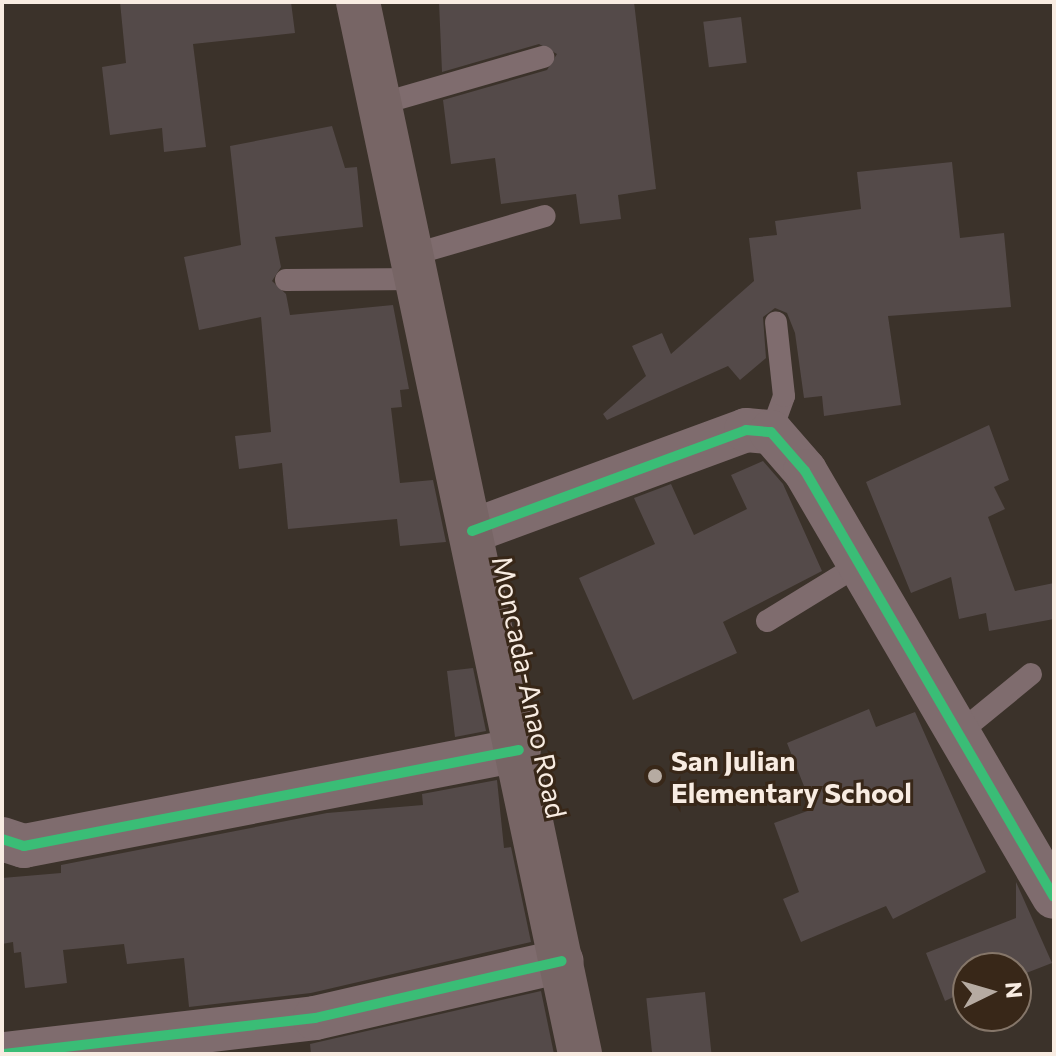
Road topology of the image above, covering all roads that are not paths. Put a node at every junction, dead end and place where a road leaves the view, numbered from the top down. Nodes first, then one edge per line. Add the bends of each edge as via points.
1 (358, 2) edge
2 (543, 57) dead end
3 (380, 104) junction
4 (545, 216) dead end
5 (417, 266) junction
6 (286, 280) dead end
7 (776, 322) dead end
8 (771, 432) junction
9 (472, 531) junction
10 (860, 564) junction
11 (767, 621) dead end
12 (1031, 674) dead end
13 (959, 733) junction
14 (519, 750) junction
15 (2, 839) edge
16 (1054, 897) edge
17 (561, 961) junction
18 (4, 1054) edge
19 (580, 1054) edge

1 - 3 main road, Moncada-Anao Road
2 - 3 lane
3 - 5 main road, Moncada-Anao Road
4 - 5 lane
5 - 6 lane
5 - 9 main road, Moncada-Anao Road
7 - 8 lane via 784,396
8 - 9 street via 746,430
8 - 10 street via 805,471
9 - 14 main road, Moncada-Anao Road
10 - 11 lane
10 - 13 street
12 - 13 lane
13 - 16 street
14 - 15 street via 39,844
14 - 17 main road, Moncada-Anao Road
17 - 18 street via 315,1018
17 - 19 main road, Moncada-Anao Road

